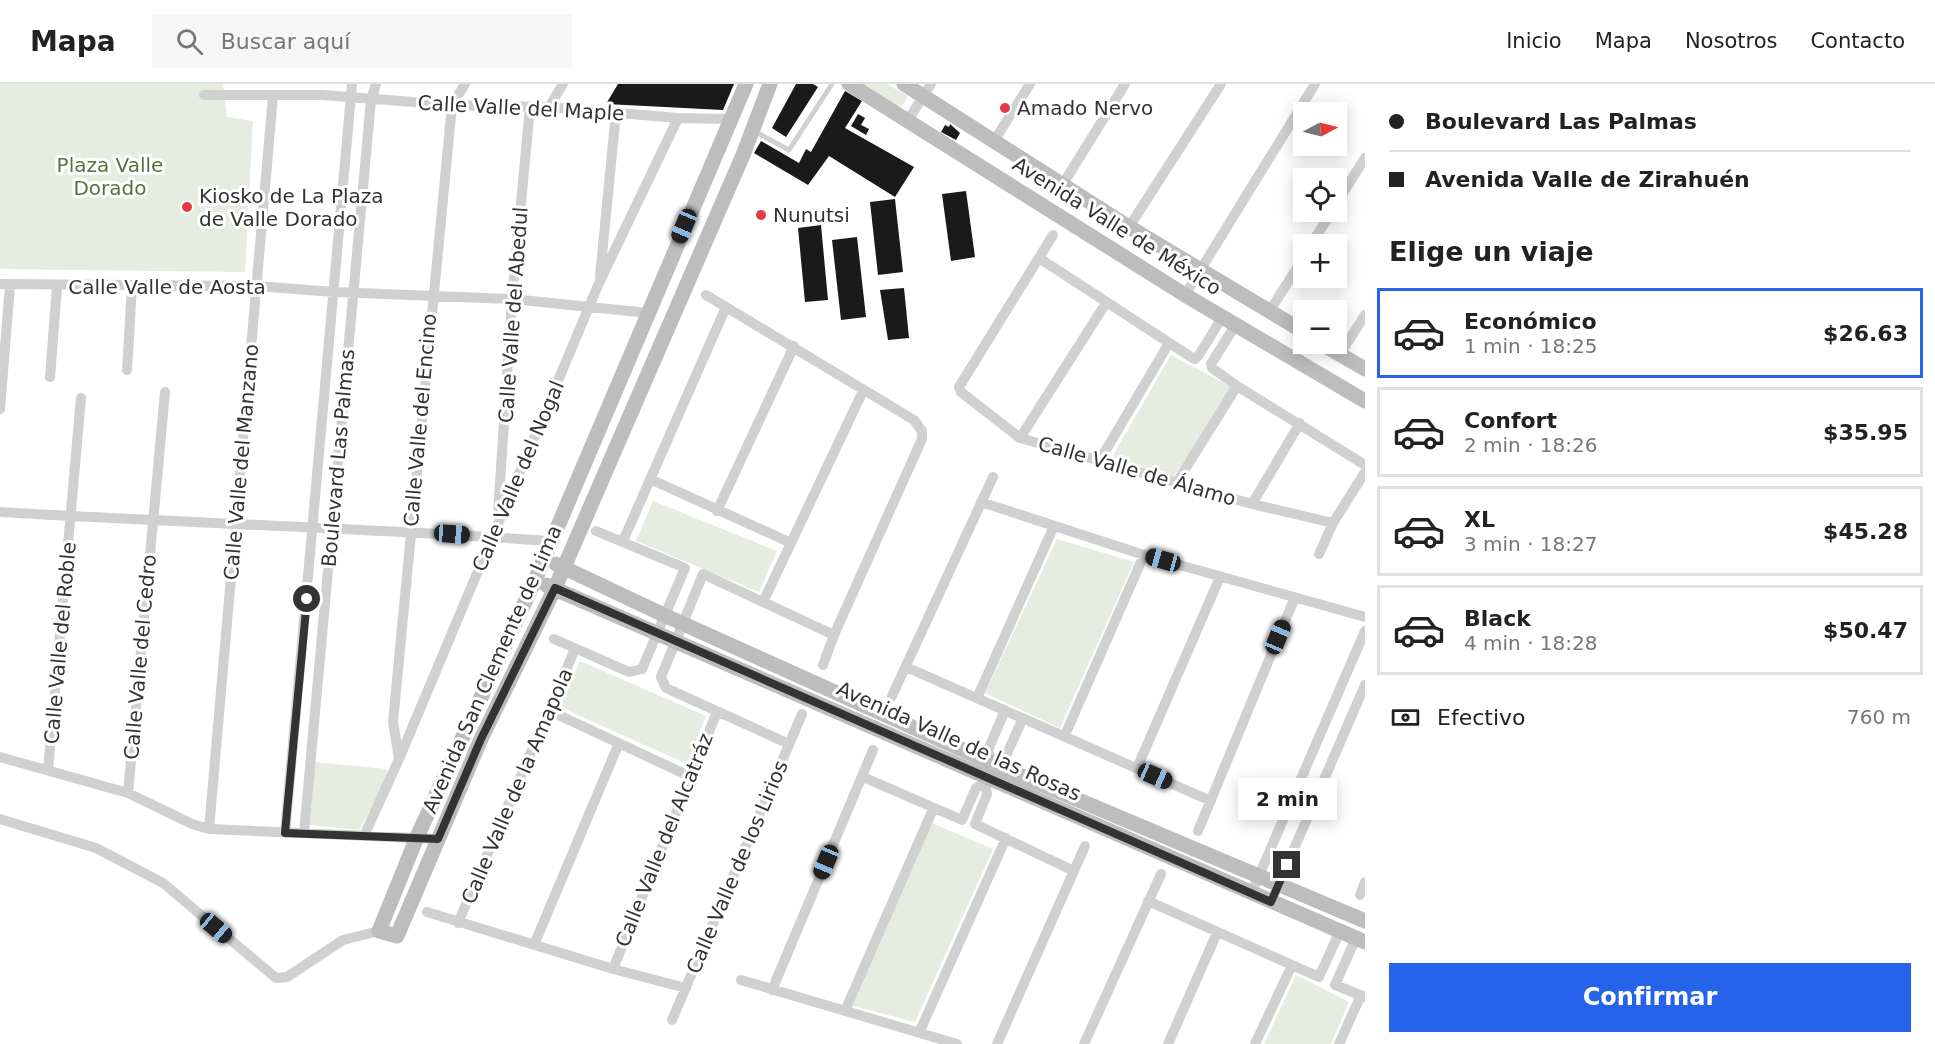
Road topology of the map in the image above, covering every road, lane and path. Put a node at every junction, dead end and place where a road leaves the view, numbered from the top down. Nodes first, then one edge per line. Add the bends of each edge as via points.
1 (240, 84) edge
2 (352, 84) edge
3 (376, 84) edge
4 (465, 84) edge
5 (563, 84) edge
6 (746, 84) edge
7 (770, 84) edge
8 (832, 84) edge
9 (849, 84) edge
10 (904, 84) edge
11 (1030, 84) edge
12 (1125, 84) edge
13 (1221, 84) edge
14 (1315, 84) edge
15 (322, 89) edge
16 (927, 90) edge
17 (204, 94) dead end
18 (242, 96) junction
19 (273, 96) junction
20 (350, 98) junction
21 (371, 100) junction
22 (452, 105) junction
23 (530, 107) junction
24 (549, 107) junction
25 (616, 112) junction
26 (678, 118) junction
27 (730, 119) junction
28 (908, 120) junction
29 (752, 130) junction
30 (994, 141) junction
31 (1365, 158) edge
32 (1063, 184) junction
33 (1347, 187) edge
34 (1129, 227) junction
35 (1053, 235) dead end
36 (1039, 258) junction
37 (1202, 269) junction
38 (1293, 274) edge
39 (599, 283) junction
40 (5, 285) edge
41 (256, 286) junction
42 (57, 287) junction
43 (132, 287) junction
44 (334, 292) junction
45 (353, 292) junction
46 (706, 295) dead end
47 (1185, 295) junction
48 (432, 297) junction
49 (512, 299) junction
50 (1106, 303) junction
51 (590, 306) junction
52 (726, 307) junction
53 (1269, 312) junction
54 (648, 313) junction
55 (1365, 315) edge
56 (1230, 320) junction
57 (1293, 326) edge
58 (1169, 343) junction
59 (1347, 343) edge
60 (794, 346) junction
61 (1340, 354) edge
62 (1365, 369) edge
63 (127, 370) dead end
64 (50, 377) dead end
65 (1237, 386) junction
66 (863, 390) junction
67 (165, 392) dead end
68 (81, 398) dead end
69 (1365, 401) edge
70 (0, 409) edge
71 (1300, 423) junction
72 (1020, 438) junction
73 (1100, 460) junction
74 (1365, 465) edge
75 (1365, 472) edge
76 (993, 477) dead end
77 (650, 479) junction
78 (1178, 482) junction
79 (981, 502) junction
80 (1252, 504) junction
81 (717, 511) junction
82 (0, 512) edge
83 (71, 516) junction
84 (152, 521) junction
85 (498, 522) junction
86 (1333, 523) junction
87 (235, 526) junction
88 (1054, 526) junction
89 (314, 528) junction
90 (331, 530) junction
91 (410, 531) junction
92 (596, 531) dead end
93 (492, 537) junction
94 (550, 541) junction
95 (623, 541) junction
96 (789, 542) junction
97 (1319, 554) dead end
98 (1144, 555) junction
99 (544, 558) junction
100 (563, 567) junction
101 (1220, 577) junction
102 (535, 580) junction
103 (555, 588) junction
104 (1295, 597) junction
105 (763, 602) junction
106 (666, 616) junction
107 (1365, 617) edge
108 (683, 624) junction
109 (1365, 631) edge
110 (658, 632) junction
111 (834, 635) junction
112 (554, 639) dead end
113 (676, 640) junction
114 (575, 649) junction
115 (823, 666) dead end
116 (906, 667) junction
117 (1365, 685) edge
118 (892, 696) dead end
119 (977, 698) junction
120 (1005, 710) junction
121 (550, 711) junction
122 (717, 711) junction
123 (802, 714) dead end
124 (1023, 718) junction
125 (1065, 735) junction
126 (619, 743) junction
127 (789, 744) junction
128 (873, 750) dead end
129 (0, 757) edge
130 (399, 759) junction
131 (1137, 768) junction
132 (48, 770) junction
133 (988, 774) junction
134 (689, 776) junction
135 (863, 777) junction
136 (128, 793) junction
137 (1211, 801) junction
138 (933, 808) junction
139 (0, 819) edge
140 (209, 829) junction
141 (1198, 831) dead end
142 (285, 833) junction
143 (304, 833) junction
144 (364, 836) junction
145 (417, 837) junction
146 (1006, 838) junction
147 (438, 839) junction
148 (1085, 846) dead end
149 (1074, 871) junction
150 (1161, 874) dead end
151 (1258, 876) junction
152 (1365, 882) edge
153 (1279, 885) junction
154 (1251, 894) junction
155 (1360, 895) dead end
156 (1148, 901) junction
157 (1271, 902) junction
158 (427, 912) dead end
159 (1365, 921) edge
160 (459, 923) junction
161 (379, 931) junction
162 (1340, 931) junction
163 (1217, 933) junction
164 (1360, 940) edge
165 (534, 945) junction
166 (1292, 965) junction
167 (613, 969) junction
168 (741, 980) dead end
169 (686, 988) junction
170 (772, 990) junction
171 (1363, 996) edge
172 (845, 1011) junction
173 (672, 1020) dead end
174 (919, 1033) junction
175 (957, 1044) edge
176 (997, 1044) edge
177 (1084, 1044) edge
178 (1168, 1044) edge
179 (1255, 1044) edge
180 (1339, 1044) edge

1 - 18 street
2 - 20 street, Boulevard Las Palmas
3 - 21 street, Boulevard Las Palmas
4 - 22 street, Calle Valle del Encino
5 - 24 street
6 - 27 street, Avenida San Clemente de Lima
7 - 29 street, Avenida San Clemente de Lima
8 - 29 lane via 789,150
9 - 28 street, Avenida Valle de México
10 - 16 street, Avenida Valle de México
11 - 30 street
12 - 32 street
13 - 34 street
14 - 37 street
15 - 19 street, Calle Valle del Maple
15 - 20 street, Calle Valle del Maple
16 - 28 street
16 - 30 street, Avenida Valle de México
17 - 18 street, Calle Valle del Maple
18 - 19 street, Calle Valle del Maple
19 - 41 street, Calle Valle del Manzano
20 - 21 street, Calle Valle del Maple
20 - 44 street, Boulevard Las Palmas
21 - 22 street, Calle Valle del Maple
21 - 45 street, Boulevard Las Palmas
22 - 23 street, Calle Valle del Maple
22 - 48 street, Calle Valle del Encino
23 - 24 street, Calle Valle del Maple
23 - 49 street, Calle Valle del Abedul
24 - 25 street, Calle Valle del Maple
25 - 26 street, Calle Valle del Maple
25 - 39 street
26 - 27 street, Calle Valle del Maple
26 - 39 street, Calle Valle del Nogal
27 - 54 street, Avenida San Clemente de Lima
28 - 47 street, Avenida Valle de México
29 - 100 street, Avenida San Clemente de Lima
30 - 32 street, Avenida Valle de México
31 - 33 street
32 - 34 street, Avenida Valle de México
34 - 37 street, Avenida Valle de México
35 - 36 street
36 - 50 street
36 - 72 street, Calle Valle de Álamo via 958,387
37 - 47 street
37 - 53 street, Avenida Valle de México
38 - 53 street
39 - 51 street, Calle Valle del Nogal
40 - 42 street, Calle Valle de Aosta
40 - 70 street
41 - 43 street, Calle Valle de Aosta
41 - 44 street, Calle Valle de Aosta
41 - 87 street, Calle Valle del Manzano
42 - 43 street, Calle Valle de Aosta
42 - 64 street
43 - 63 street
44 - 45 street, Calle Valle de Aosta
44 - 89 street, Boulevard Las Palmas
45 - 48 street, Calle Valle de Aosta
45 - 90 street, Boulevard Las Palmas
46 - 52 street
47 - 56 street, Avenida Valle de México
48 - 49 street, Calle Valle de Aosta
48 - 91 street, Calle Valle del Encino
49 - 51 street, Calle Valle de Aosta
49 - 85 street, Calle Valle del Abedul
50 - 58 street
50 - 72 street
51 - 54 street, Calle Valle de Aosta
51 - 85 street, Calle Valle del Nogal
52 - 60 street
52 - 77 street
53 - 57 street, Avenida Valle de México
54 - 94 street, Avenida San Clemente de Lima
55 - 59 street
56 - 58 street via 1195,358
56 - 65 street via 1211,364
56 - 69 street, Avenida Valle de México
58 - 73 street
60 - 66 street
60 - 81 street
61 - 62 street
65 - 71 street
65 - 78 street
66 - 96 street
66 - 111 street via 914,420 922,431 922,439
67 - 84 street, Calle Valle del Cedro
68 - 83 street, Calle Valle del Roble
71 - 74 street
71 - 80 street
72 - 73 street, Calle Valle de Álamo
73 - 78 street, Calle Valle de Álamo
75 - 86 street
76 - 79 street
77 - 81 street
77 - 95 street
78 - 80 street, Calle Valle de Álamo
79 - 88 street
79 - 116 street
80 - 86 street, Calle Valle de Álamo
81 - 96 street
82 - 83 street
83 - 84 street
83 - 132 street, Calle Valle del Roble
84 - 87 street
84 - 136 street, Calle Valle del Cedro
85 - 93 street, Calle Valle del Nogal
86 - 97 street
87 - 89 street
87 - 140 street, Calle Valle del Manzano
88 - 98 street
88 - 119 street
89 - 90 street
89 - 142 street, Boulevard Las Palmas
90 - 91 street
90 - 143 street, Boulevard Las Palmas
91 - 93 street
91 - 130 street, Calle Valle del Encino via 393,722
92 - 95 street
93 - 94 street
93 - 130 street, Calle Valle del Nogal
94 - 99 street, Avenida San Clemente de Lima
95 - 106 street via 685,568
96 - 105 street
98 - 101 street
98 - 125 street
99 - 100 street, Avenida Valle de las Rosas
99 - 102 street, Avenida San Clemente de Lima
100 - 103 street, Avenida San Clemente de Lima
100 - 106 street, Avenida Valle de las Rosas
101 - 104 street
101 - 131 street
102 - 103 street, Avenida Valle de las Rosas
102 - 145 street, Avenida San Clemente de Lima
103 - 110 street, Avenida Valle de las Rosas
103 - 147 street, Avenida San Clemente de Lima via 481,739
104 - 107 street
104 - 137 street
105 - 108 street via 703,574
105 - 111 street
106 - 108 street, Avenida Valle de las Rosas
106 - 110 street
108 - 113 street
108 - 133 street, Avenida Valle de las Rosas
109 - 151 street
110 - 113 street, Avenida Valle de las Rosas
110 - 114 street via 642,669 636,672
111 - 115 street
112 - 114 street
113 - 122 street via 661,677 662,684
113 - 133 street, Avenida Valle de las Rosas
114 - 121 street, Calle Valle de la Amapola
116 - 118 street
116 - 119 street
117 - 153 street
119 - 120 street
120 - 124 street
120 - 133 street via 988,750
121 - 126 street
121 - 160 street, Calle Valle de la Amapola
122 - 127 street
122 - 134 street, Calle Valle del Alcatráz
123 - 127 street, Calle Valle de los Lirios
124 - 125 street
124 - 133 street via 1005,758
125 - 131 street
126 - 134 street
126 - 165 street
127 - 169 street, Calle Valle de los Lirios
128 - 135 street
129 - 132 street
130 - 144 street, Calle Valle del Nogal
131 - 137 street
132 - 136 street
133 - 138 street via 976,788 962,820
133 - 146 street via 987,794 975,824
133 - 151 street, Avenida Valle de las Rosas
133 - 154 street, Avenida Valle de las Rosas
134 - 167 street, Calle Valle del Alcatráz
135 - 138 street
135 - 170 street
136 - 140 street
137 - 141 street
138 - 172 street
139 - 161 street via 96,848 163,883 276,978 287,977 343,940
140 - 142 street
142 - 143 street
143 - 144 street
144 - 145 street
145 - 147 street
145 - 161 street, Avenida San Clemente de Lima
146 - 149 street
146 - 174 street
147 - 161 street, Avenida San Clemente de Lima via 397,936
148 - 149 street
149 - 176 street
150 - 156 street
151 - 153 street, Avenida Valle de las Rosas
151 - 154 street
152 - 155 street
153 - 157 street
153 - 159 street, Avenida Valle de las Rosas
154 - 157 street, Avenida Valle de las Rosas
156 - 163 street
156 - 177 street
157 - 162 street, Avenida Valle de las Rosas
158 - 160 street
160 - 165 street
162 - 164 street, Avenida Valle de las Rosas
162 - 166 street via 1319,977
163 - 166 street
163 - 178 street
164 - 171 street via 1335,985
165 - 167 street
166 - 179 street
167 - 169 street
168 - 170 street
169 - 173 street, Calle Valle de los Lirios
170 - 172 street
171 - 180 street
172 - 174 street
174 - 175 street

